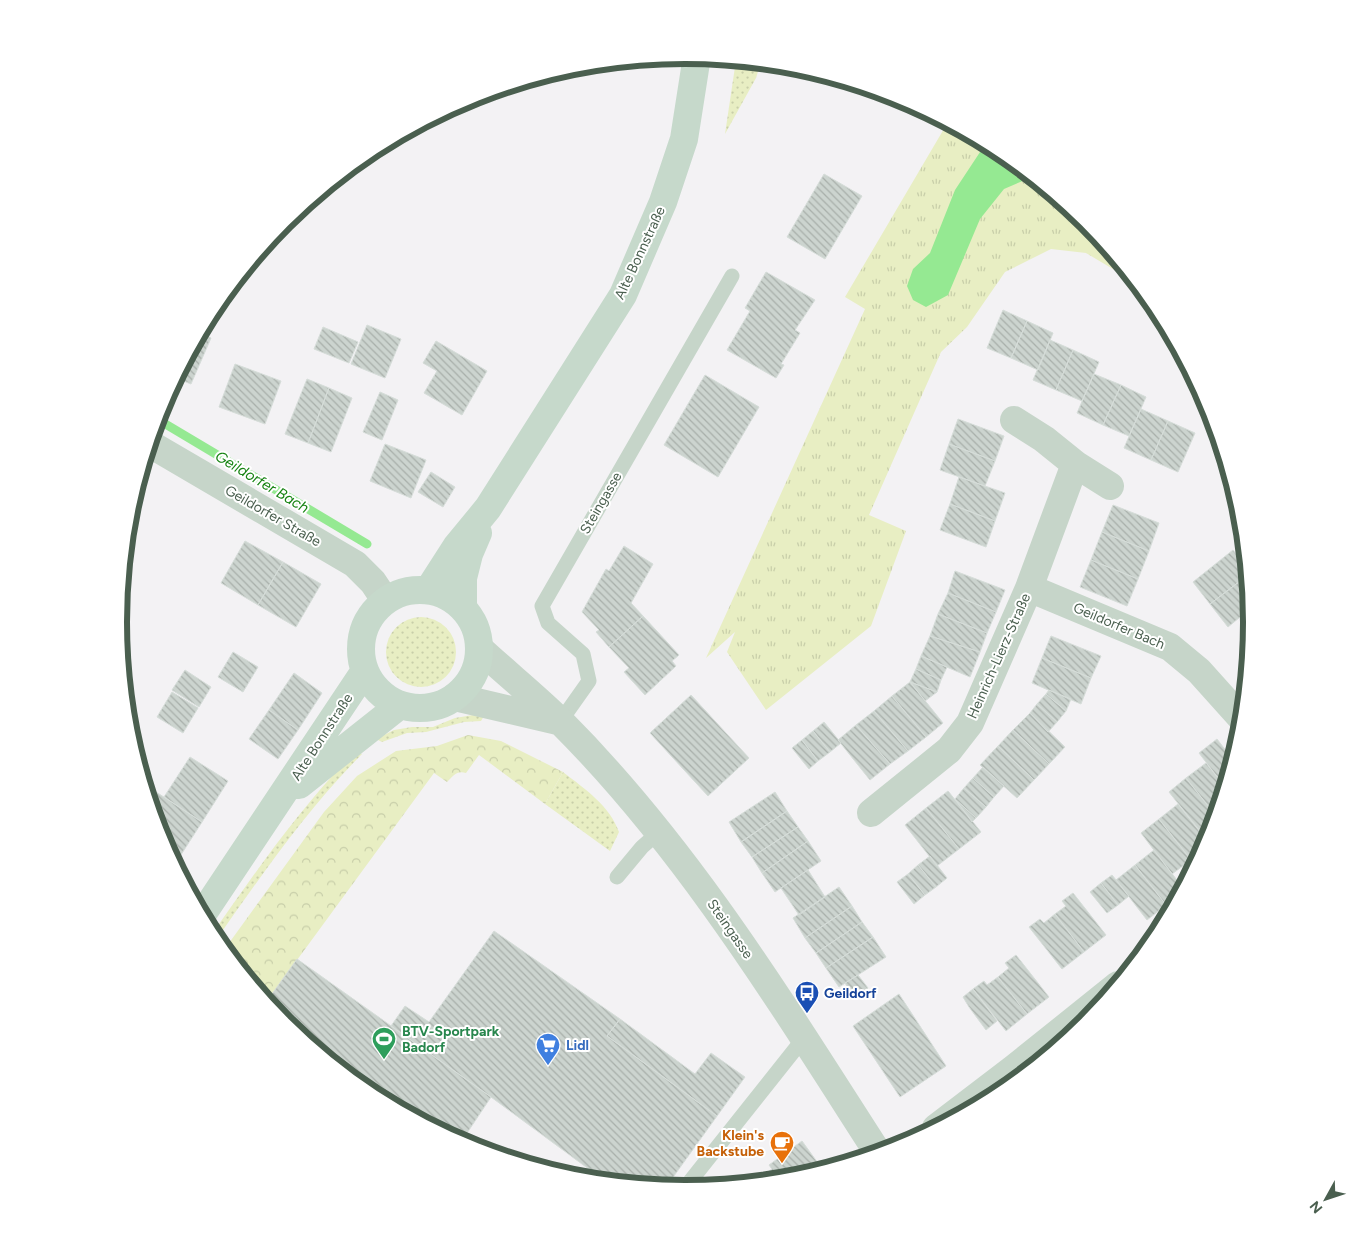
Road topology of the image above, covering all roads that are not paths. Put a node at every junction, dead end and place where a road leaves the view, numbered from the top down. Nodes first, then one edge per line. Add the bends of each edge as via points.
1 (697, 64) edge
2 (732, 276) dead end
3 (1014, 420) dead end
4 (156, 447) edge
5 (1075, 464) junction
6 (1110, 486) dead end
7 (488, 508) junction
8 (1029, 588) junction
9 (429, 589) junction
10 (385, 600) junction
11 (463, 607) junction
12 (480, 650) junction
13 (364, 672) junction
14 (455, 697) junction
15 (400, 705) junction
16 (1236, 712) edge
17 (560, 722) junction
18 (279, 802) junction
19 (871, 813) dead end
20 (659, 832) junction
21 (617, 877) dead end
22 (207, 908) edge
23 (1085, 1011) edge
24 (804, 1038) junction
25 (971, 1101) edge
26 (874, 1147) edge
27 (691, 1180) edge

1 - 7 main road, Alte Bonnstraße via 684,139 663,202 623,295
2 - 17 lane, Steingasse via 542,606 548,623 583,654 589,681
3 - 5 street
4 - 10 street, Geildorfer Straße via 355,564
5 - 6 street
5 - 8 street, Heinrich-Lierz-Straße
7 - 9 main road, Alte Bonnstraße via 456,547
7 - 11 main road, Alte Bonnstraße via 467,562 463,578
8 - 16 street, Geildorfer Bach via 1170,647 1199,671
8 - 19 street, Heinrich-Lierz-Straße via 970,723 949,750
9 - 10 main road, Alte Bonnstraße via 406,590
9 - 11 main road, Alte Bonnstraße
10 - 13 main road, Alte Bonnstraße via 370,614 362,633 360,653
11 - 12 main road, Alte Bonnstraße via 475,627
12 - 14 main road, Alte Bonnstraße via 468,684
12 - 17 street, Steingasse
13 - 15 main road, Alte Bonnstraße via 379,692
13 - 18 main road, Alte Bonnstraße
14 - 15 main road, Alte Bonnstraße via 438,706 418,708
14 - 17 street
15 - 18 main road, Alte Bonnstraße
17 - 20 street, Steingasse
18 - 22 main road, Alte Bonnstraße
20 - 21 lane via 642,846
20 - 24 street, Steingasse via 734,933
23 - 25 street
24 - 26 street, Steingasse
24 - 27 lane

